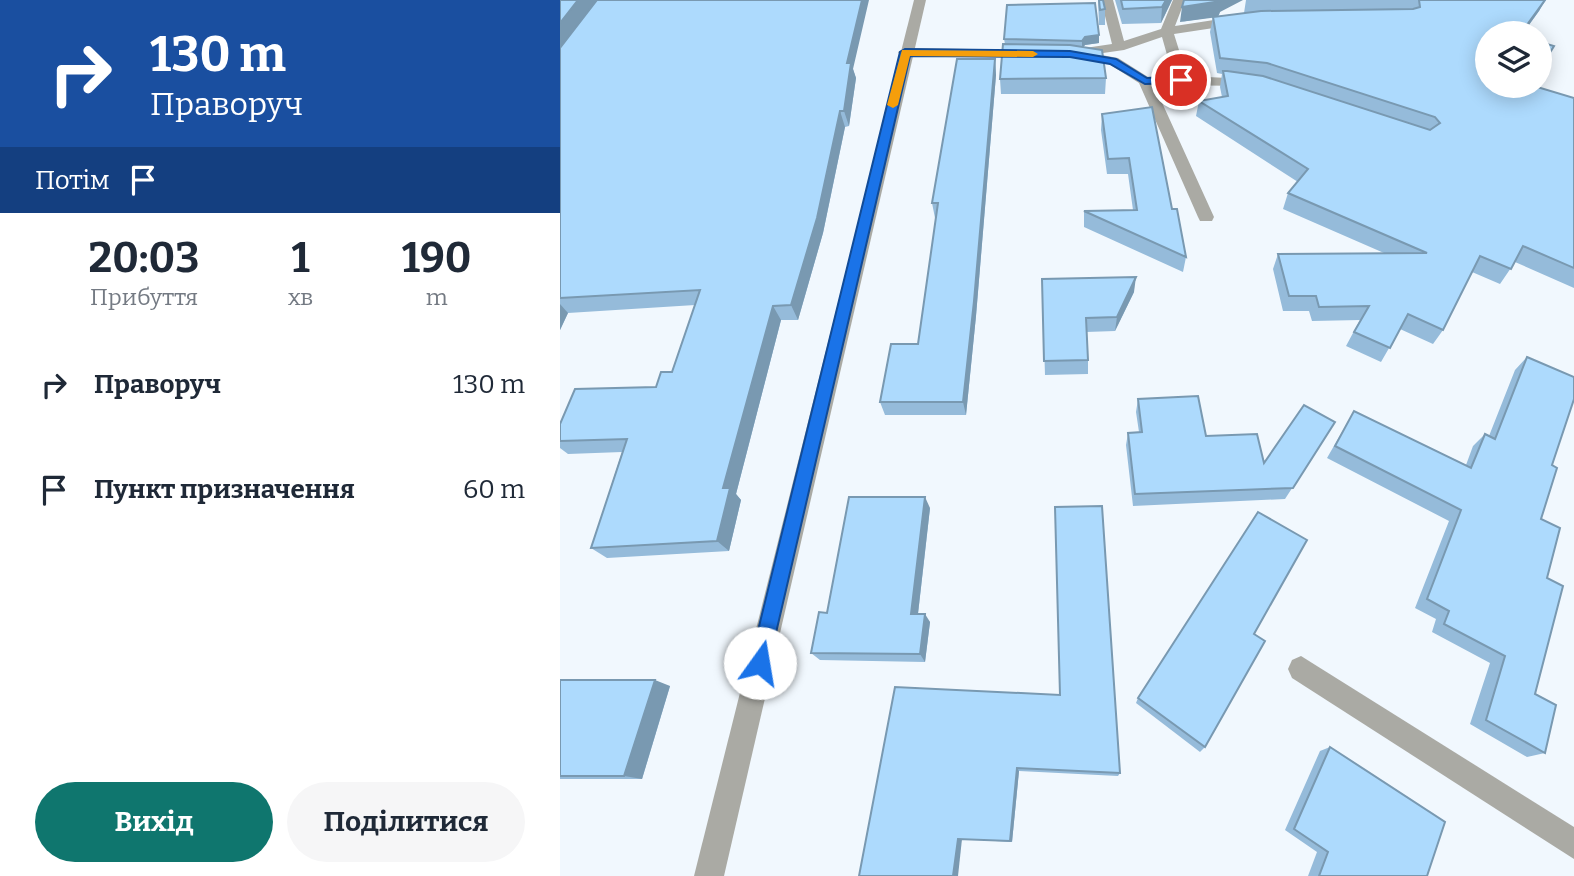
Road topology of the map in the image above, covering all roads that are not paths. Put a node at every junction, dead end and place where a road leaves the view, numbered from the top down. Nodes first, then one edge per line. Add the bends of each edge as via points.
1 (920, 0) edge
2 (1107, 0) edge
3 (1179, 0) edge
4 (1249, 12) edge
5 (1167, 31) junction
6 (1119, 47) junction
7 (905, 52) junction
8 (1056, 54) junction
9 (1181, 80) junction
10 (1145, 81) junction
11 (1262, 85) edge
12 (1206, 217) dead end
13 (1301, 669) dead end
14 (1574, 844) edge
15 (709, 876) edge

1 - 7 street
2 - 6 street
3 - 5 street
4 - 5 street
5 - 6 street
5 - 9 street
6 - 8 street
7 - 8 street
7 - 15 street
8 - 10 street via 1113,61
9 - 10 street
9 - 11 street
10 - 12 street
13 - 14 street

